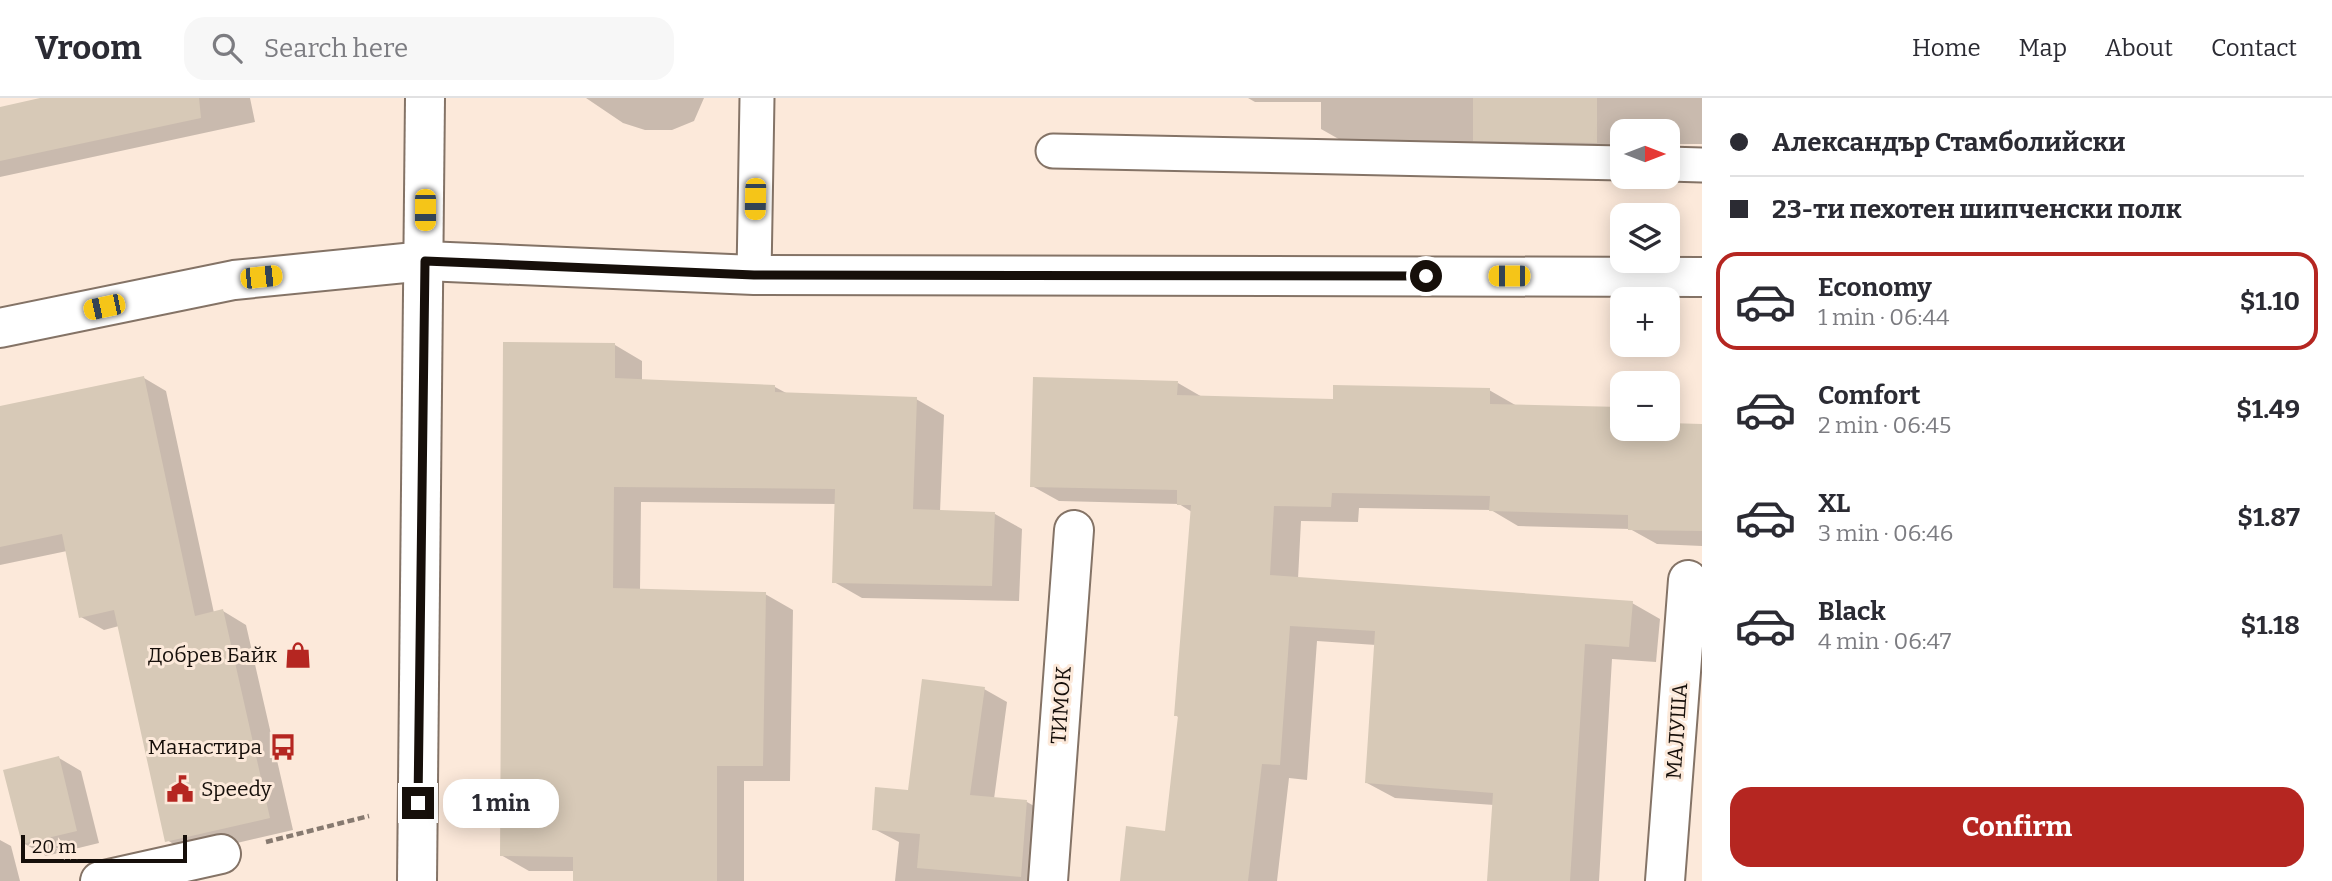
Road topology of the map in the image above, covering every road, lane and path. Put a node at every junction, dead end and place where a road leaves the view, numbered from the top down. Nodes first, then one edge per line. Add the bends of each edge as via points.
1 (425, 98) edge
2 (757, 98) edge
3 (1053, 151) dead end
4 (1610, 163) edge
5 (1680, 164) edge
6 (1702, 165) edge
7 (425, 261) junction
8 (754, 275) junction
9 (1702, 277) edge
10 (0, 328) edge
11 (1074, 530) dead end
12 (1688, 580) dead end
13 (418, 803) junction
14 (221, 854) joint
15 (100, 881) edge
16 (416, 881) edge
17 (1048, 881) edge
18 (1665, 881) edge

1 - 7 main road
2 - 8 lane
3 - 4 lane
5 - 6 lane
7 - 8 main road
7 - 10 main road via 233,280
7 - 13 main road
8 - 9 main road
11 - 17 main road, ТИМОК
12 - 18 main road, МАЛУША
13 - 14 path
13 - 16 main road
14 - 15 main road

